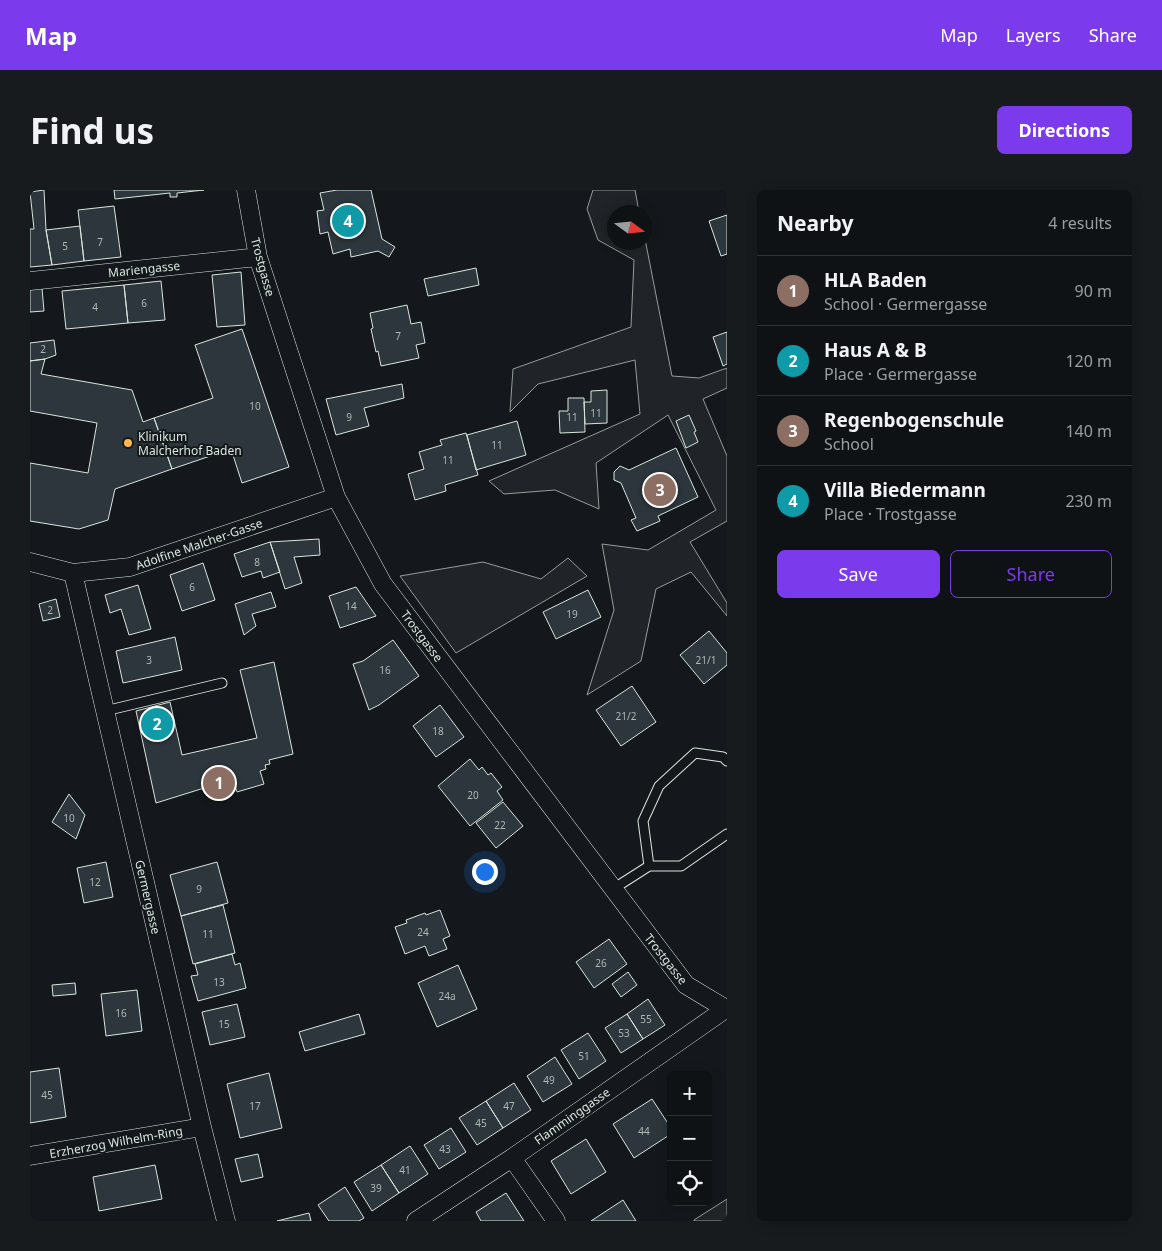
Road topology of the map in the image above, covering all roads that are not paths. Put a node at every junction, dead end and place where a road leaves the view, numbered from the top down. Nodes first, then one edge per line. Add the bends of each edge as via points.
1 (246, 190) edge
2 (258, 257) junction
3 (30, 281) edge
4 (336, 497) junction
5 (30, 562) edge
6 (73, 573) junction
7 (222, 683) dead end
8 (105, 711) junction
9 (727, 761) edge
10 (727, 834) edge
11 (649, 866) junction
12 (613, 889) junction
13 (726, 1009) edge
14 (202, 1127) junction
15 (30, 1156) edge
16 (512, 1158) junction
17 (226, 1221) edge
18 (416, 1221) edge
19 (556, 1221) edge

1 - 2 street, Trostgasse
2 - 3 street, Mariengasse
2 - 4 street, Trostgasse
4 - 6 street, Adolfine Malcher-Gasse via 130,567
4 - 12 street, Trostgasse via 382,584
5 - 6 street, Adolfine Malcher-Gasse
6 - 8 street, Germergasse
7 - 8 lane
8 - 14 street, Germergasse
9 - 11 lane via 723,757 695,753 659,786 642,821
10 - 11 lane via 681,866
11 - 12 lane
12 - 13 street, Trostgasse via 686,985
13 - 16 street, Flamminggasse
14 - 15 street, Erzherzog Wilhelm-Ring
14 - 17 street, Germergasse
16 - 18 street, Flamminggasse
16 - 19 street

